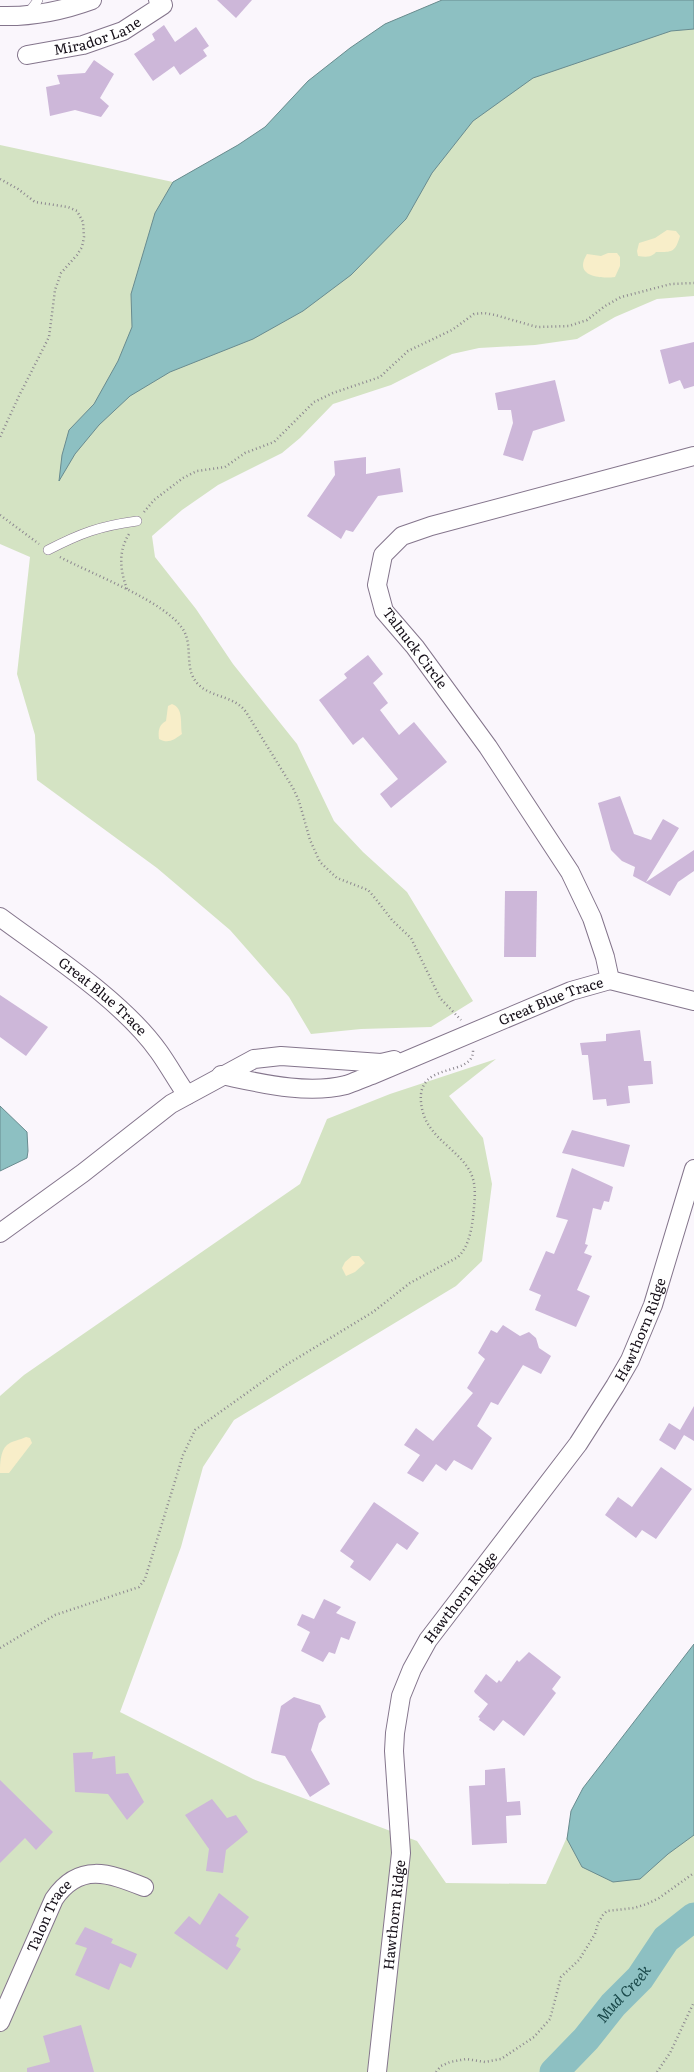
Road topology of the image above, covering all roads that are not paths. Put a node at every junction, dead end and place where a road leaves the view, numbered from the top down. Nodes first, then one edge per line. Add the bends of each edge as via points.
1 (38, 0) edge
2 (92, 0) edge
3 (161, 3) edge
4 (27, 15) junction
5 (0, 16) edge
6 (27, 55) dead end
7 (694, 456) edge
8 (137, 521) road end
9 (48, 550) dead end
10 (0, 917) edge
11 (610, 980) junction
12 (694, 1001) edge
13 (412, 1057) junction
14 (221, 1075) junction
15 (187, 1095) junction
16 (694, 1169) edge
17 (0, 1233) edge
18 (144, 1887) dead end
19 (0, 2022) edge
20 (376, 2072) edge

1 - 4 lane
2 - 4 street via 64,10
3 - 6 street, Mirador Lane via 123,31 83,45
4 - 5 street
7 - 11 street, Talnuck Circle via 402,536 383,555 377,585 384,611 415,647 488,747 570,872 592,918 606,957
8 - 9 lane via 87,531
10 - 15 street, Great Blue Trace via 76,973 132,1021 159,1051
11 - 12 street, Great Blue Trace
11 - 13 street, Great Blue Trace via 571,991
13 - 14 street, Great Blue Trace via 381,1063 281,1056 254,1059
13 - 14 street, Great Blue Trace via 345,1085 305,1088 268,1085
14 - 15 street, Great Blue Trace
15 - 17 street, Great Blue Trace via 171,1104 83,1173
16 - 20 street, Hawthorn Ridge via 653,1304 630,1360 578,1444 428,1640 401,1696 394,1751 401,1853
18 - 19 street, Talon Trace via 102,1873 78,1878 60,1891 54,1899

